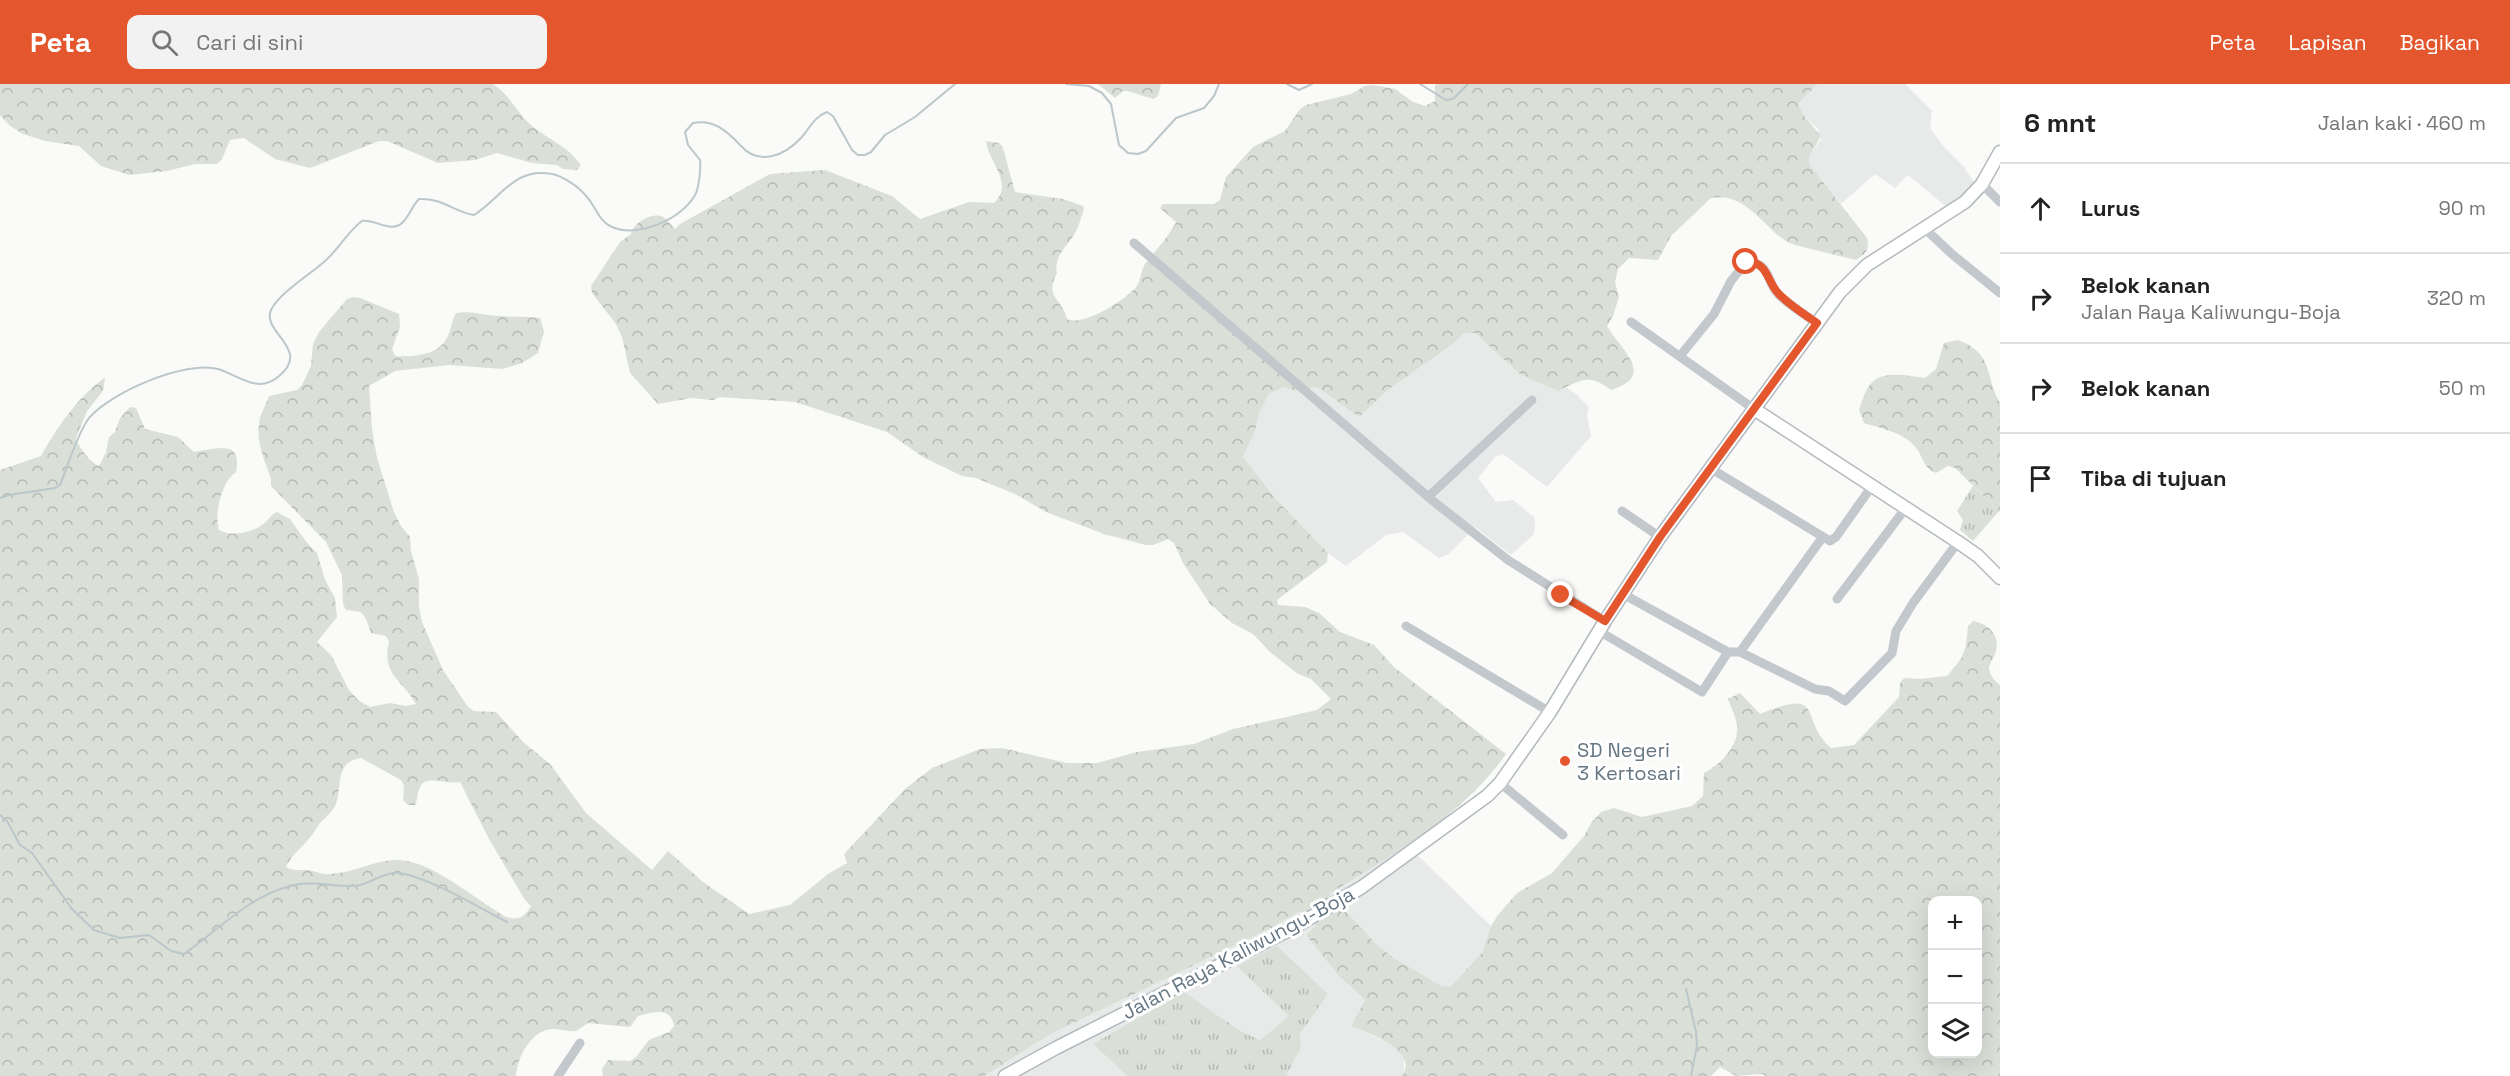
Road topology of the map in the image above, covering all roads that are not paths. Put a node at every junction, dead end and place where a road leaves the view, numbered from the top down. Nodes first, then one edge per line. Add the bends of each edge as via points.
1 (2000, 152) edge
2 (1982, 184) junction
3 (2000, 202) edge
4 (1924, 228) junction
5 (1134, 243) dead end
6 (2000, 293) edge
7 (1631, 322) dead end
8 (1817, 323) junction
9 (1680, 356) junction
10 (1532, 400) dead end
11 (1754, 409) junction
12 (1710, 468) junction
13 (1872, 486) junction
14 (1429, 496) junction
15 (1905, 509) junction
16 (1622, 511) dead end
17 (1660, 537) junction
18 (1822, 538) junction
19 (1958, 542) junction
20 (2000, 578) edge
21 (1623, 594) junction
22 (1837, 599) dead end
23 (1406, 626) dead end
24 (1602, 626) junction
25 (1728, 652) junction
26 (1740, 652) junction
27 (1550, 712) junction
28 (1500, 783) junction
29 (1563, 835) dead end
30 (580, 1043) dead end
31 (558, 1076) edge
32 (1005, 1076) edge

1 - 2 main road, Jalan Raya Kaliwungu-Boja
2 - 3 street
2 - 4 main road, Jalan Raya Kaliwungu-Boja via 1965,201
4 - 6 street
4 - 8 main road, Jalan Raya Kaliwungu-Boja via 1867,265
5 - 14 street
7 - 9 street
8 - 9 street via 1777,292 1761,267 1747,261 1731,281 1714,314
8 - 11 main road, Jalan Raya Kaliwungu-Boja
9 - 11 street
10 - 14 street
11 - 12 main road, Jalan Raya Kaliwungu-Boja
11 - 13 main road
12 - 17 main road, Jalan Raya Kaliwungu-Boja
12 - 18 street
13 - 15 main road
13 - 18 street via 1834,539
14 - 24 street via 1508,560
15 - 19 main road
15 - 22 street
16 - 17 street
17 - 21 main road, Jalan Raya Kaliwungu-Boja
18 - 26 street
19 - 20 main road
19 - 26 street via 1896,631 1889,656 1846,700
21 - 24 main road, Jalan Raya Kaliwungu-Boja
21 - 25 street
23 - 27 street
24 - 25 street via 1702,692
24 - 27 main road, Jalan Raya Kaliwungu-Boja
25 - 26 street
27 - 28 main road, Jalan Raya Kaliwungu-Boja
28 - 29 street
28 - 32 main road, Jalan Raya Kaliwungu-Boja via 1476,805 1362,887 1293,928
30 - 31 street

